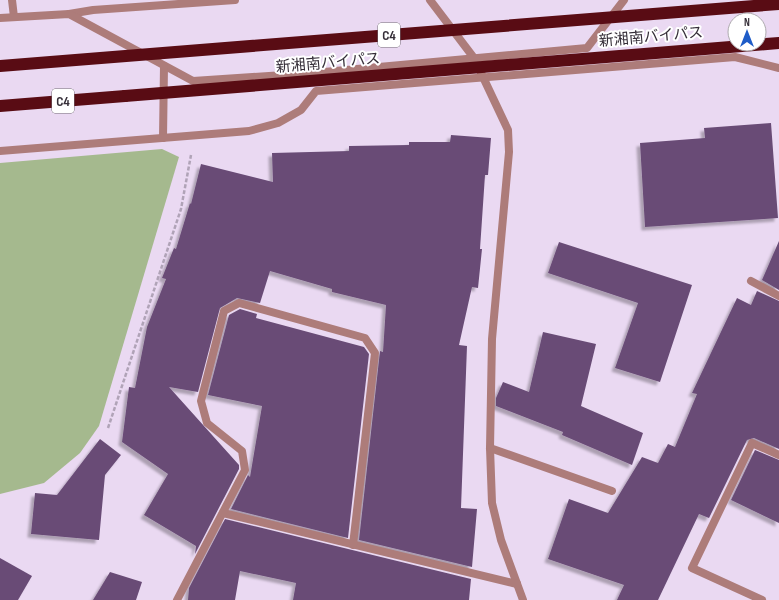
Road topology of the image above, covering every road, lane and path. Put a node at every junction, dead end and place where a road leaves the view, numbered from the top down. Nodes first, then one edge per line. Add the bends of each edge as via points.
1 (12, 0) edge
2 (235, 0) edge
3 (430, 0) edge
4 (624, 0) edge
5 (779, 4) edge
6 (69, 14) junction
7 (14, 17) junction
8 (0, 18) edge
9 (779, 43) edge
10 (474, 58) junction
11 (0, 66) edge
12 (164, 66) junction
13 (779, 68) edge
14 (483, 76) junction
15 (0, 106) edge
16 (194, 136) junction
17 (163, 138) junction
18 (0, 151) edge
19 (751, 281) dead end
20 (779, 296) edge
21 (108, 428) dead end
22 (490, 448) junction
23 (779, 455) edge
24 (612, 491) dead end
25 (223, 514) junction
26 (353, 545) junction
27 (517, 584) junction
28 (177, 600) edge
29 (523, 600) edge
30 (762, 600) edge

1 - 7 street
2 - 6 street
3 - 10 street
4 - 10 street via 587,48
5 - 11 highway, 新湘南バイパス / C4, bridge
6 - 7 street
6 - 12 street
7 - 8 street
9 - 15 highway, 新湘南バイパス / C4, bridge
10 - 12 street via 193,81
10 - 14 street
12 - 17 street
13 - 14 street via 735,57
14 - 16 street via 316,91 301,110 278,123 249,130
14 - 22 street via 508,130 509,152 492,339
16 - 17 street
16 - 21 path via 181,209
17 - 18 street
19 - 20 street
22 - 24 street
22 - 27 street via 492,503 501,540
23 - 30 street via 752,443 692,568
25 - 26 street
25 - 26 street via 245,470 242,451 207,423 201,401 224,311 239,303 365,338 375,353
25 - 28 street
26 - 27 street
27 - 29 street

